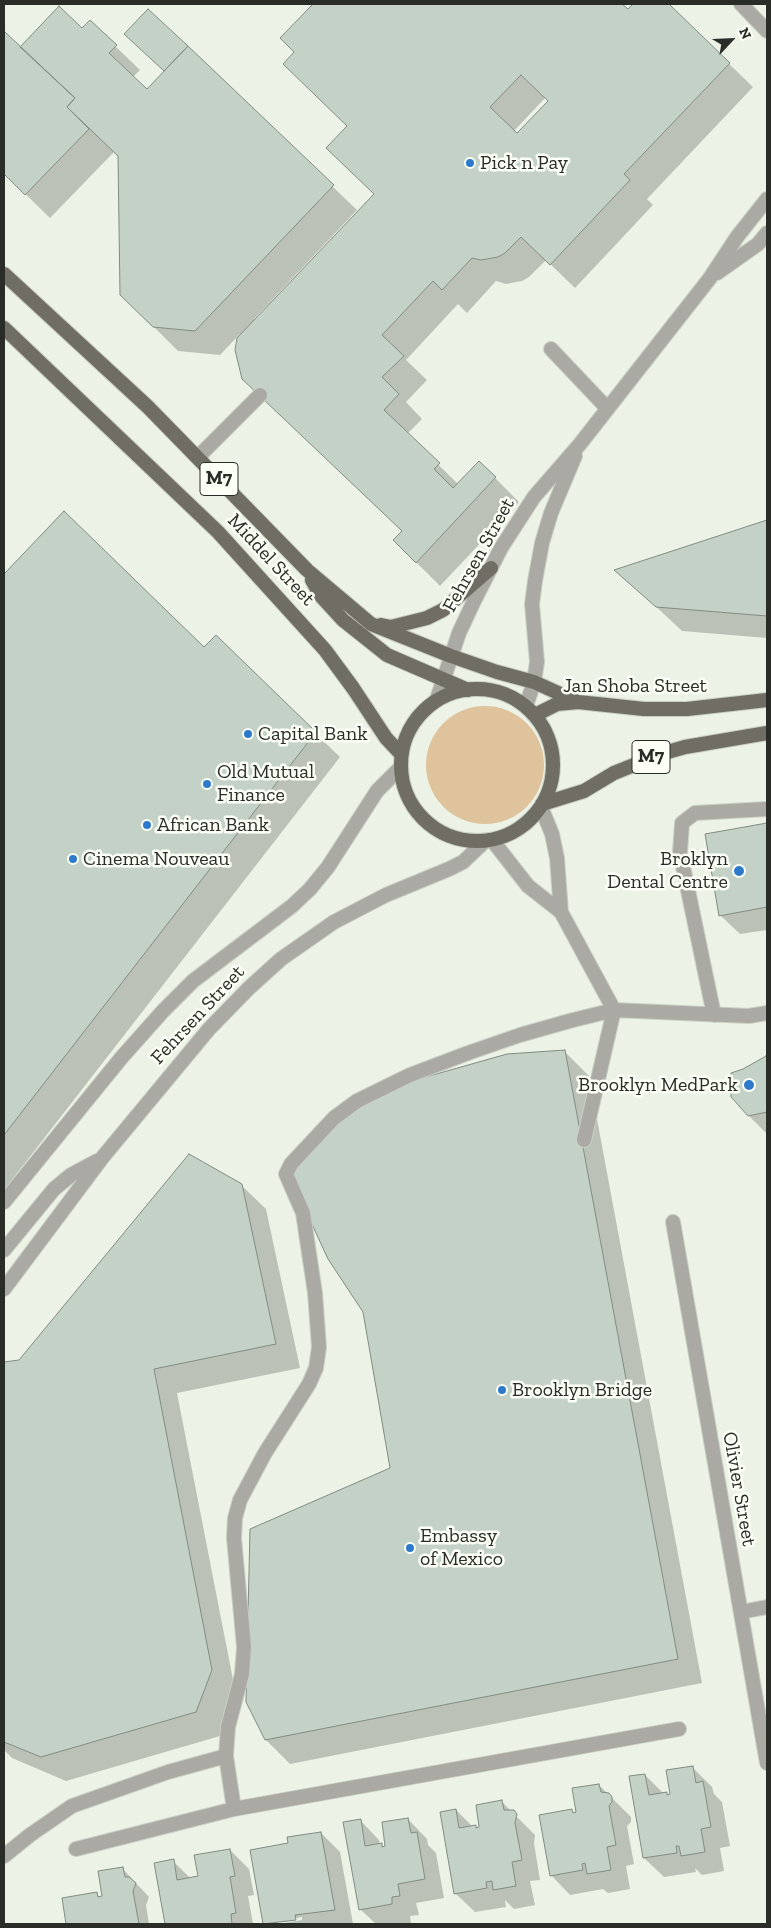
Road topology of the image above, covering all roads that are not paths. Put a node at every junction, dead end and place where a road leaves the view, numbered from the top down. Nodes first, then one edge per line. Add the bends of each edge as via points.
1 (741, 4) edge
2 (767, 31) edge
3 (767, 199) edge
4 (767, 233) edge
5 (4, 274) edge
6 (710, 278) junction
7 (4, 328) edge
8 (551, 349) dead end
9 (260, 395) dead end
10 (607, 408) junction
11 (580, 444) junction
12 (198, 457) junction
13 (491, 568) junction
14 (306, 570) junction
15 (371, 624) junction
16 (451, 656) junction
17 (443, 679) junction
18 (534, 682) junction
19 (468, 690) junction
20 (437, 699) junction
21 (767, 700) edge
22 (578, 702) junction
23 (530, 710) junction
24 (767, 733) edge
25 (401, 754) junction
26 (400, 768) junction
27 (542, 805) junction
28 (767, 809) edge
29 (488, 840) junction
30 (561, 912) junction
31 (614, 1010) junction
32 (767, 1013) edge
33 (714, 1015) junction
34 (584, 1140) dead end
35 (102, 1158) junction
36 (4, 1202) edge
37 (672, 1222) dead end
38 (4, 1250) edge
39 (4, 1289) edge
40 (767, 1607) edge
41 (741, 1612) junction
42 (679, 1729) dead end
43 (226, 1756) junction
44 (767, 1763) edge
45 (234, 1809) junction
46 (76, 1849) dead end
47 (4, 1856) edge

1 - 2 street
3 - 6 street, Fehrsen Street
4 - 6 street, Fehrsen Street via 758,244
5 - 12 main road, Middel Street / M7
6 - 10 street, Fehrsen Street
7 - 25 main road, Middel Street / M7 via 218,532 326,650 386,738
8 - 10 street
9 - 12 street
10 - 11 street, Fehrsen Street
11 - 13 street, Fehrsen Street via 534,497
11 - 18 street, Fehrsen Street via 551,513 536,572 532,604 537,662
12 - 14 main road, Middel Street / M7
13 - 15 main road via 443,610 427,618 391,627
13 - 16 street, Fehrsen Street
14 - 15 main road, Middel Street / M7
14 - 17 main road, Middel Street / M7 via 321,596 343,620 387,655
15 - 16 main road, Middel Street / M7
16 - 17 street, Fehrsen Street
16 - 18 main road, Middel Street / M7
17 - 19 main road, Middel Street / M7
17 - 20 street, Fehrsen Street
18 - 22 main road, Middel Street / M7
18 - 23 street, Fehrsen Street
19 - 20 main road, M7
19 - 23 main road, M7 via 499,691
20 - 25 main road, M7 via 420,713 407,732
21 - 22 main road, Jan Shoba Street / M7 via 678,709
22 - 23 main road, Jan Shoba Street / M7
23 - 27 main road, M7 via 550,743 553,758 549,790
24 - 27 main road, M7 via 664,753 614,773 584,791
25 - 26 main road, M7
26 - 29 main road, M7 via 404,789 413,808 427,823 444,834 464,840
26 - 36 street, Fehrsen Street via 376,790 328,867 310,889 193,981 163,1011
27 - 29 main road, M7 via 517,830
27 - 30 street via 557,858
28 - 33 street via 695,813 682,822 680,852
29 - 30 street via 528,886
29 - 35 street, Fehrsen Street via 463,862 359,908 281,959 209,1029
30 - 31 street
31 - 33 street
31 - 34 street
31 - 43 street via 468,1052 357,1101 334,1118 287,1169 286,1174 303,1213 319,1347 316,1368 309,1384 265,1453 240,1500 235,1518 244,1647 242,1674 228,1728
32 - 33 street
35 - 38 street via 54,1189
35 - 39 street, Fehrsen Street
37 - 41 street, Olivier Street
40 - 41 street
41 - 44 street, Olivier Street
42 - 45 street
43 - 45 street
43 - 47 street via 168,1772 72,1806
45 - 46 street

